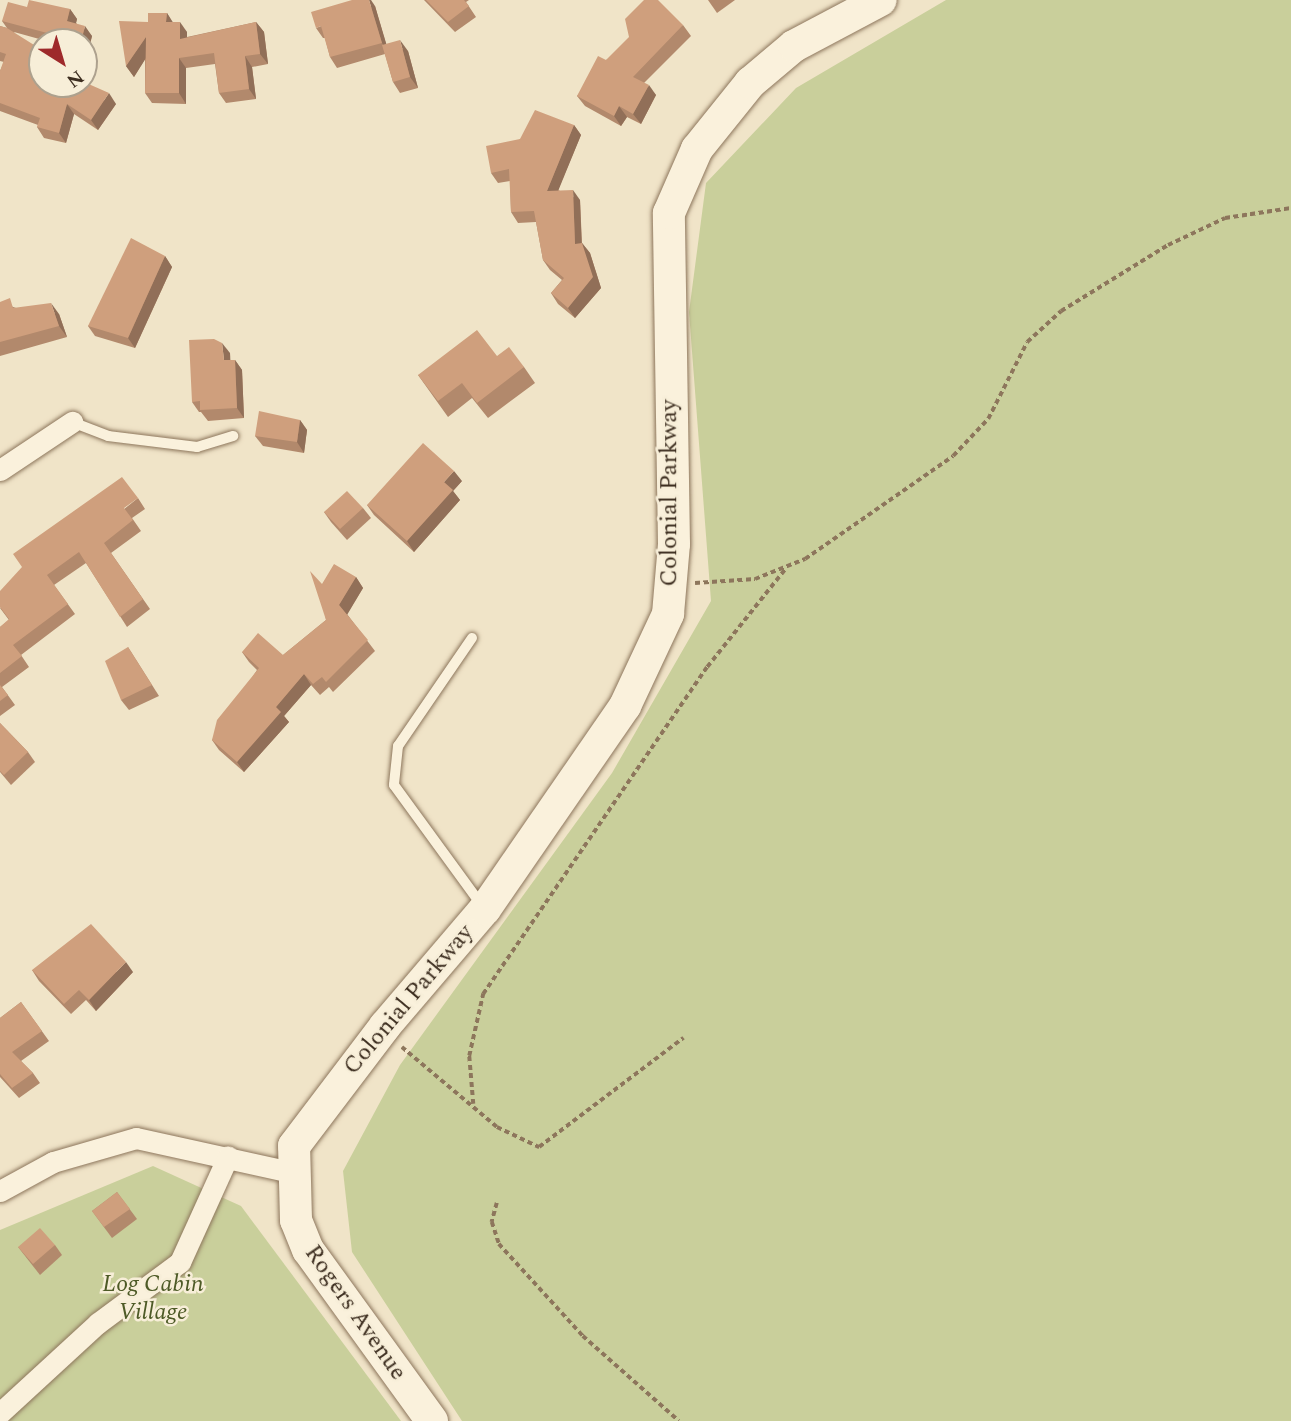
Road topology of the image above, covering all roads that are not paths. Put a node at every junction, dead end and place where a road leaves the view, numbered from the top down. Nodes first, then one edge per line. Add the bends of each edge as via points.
1 (881, 0) edge
2 (72, 422) joint
3 (233, 436) dead end
4 (0, 470) edge
5 (472, 638) dead end
6 (485, 909) junction
7 (228, 1156) junction
8 (295, 1173) junction
9 (0, 1191) edge
10 (0, 1413) edge
11 (432, 1421) edge

1 - 6 street, Colonial Parkway via 830,22 750,83 697,149 669,213 673,585 668,614 625,706
2 - 3 lane via 108,436 197,447
2 - 4 street
5 - 6 lane via 398,746 394,785
6 - 8 street, Colonial Parkway via 379,1032 304,1129 294,1146
7 - 8 street
7 - 9 street via 136,1138 116,1141 54,1162
7 - 10 street via 180,1262 98,1323
8 - 11 street, Rogers Avenue via 296,1220 308,1250

